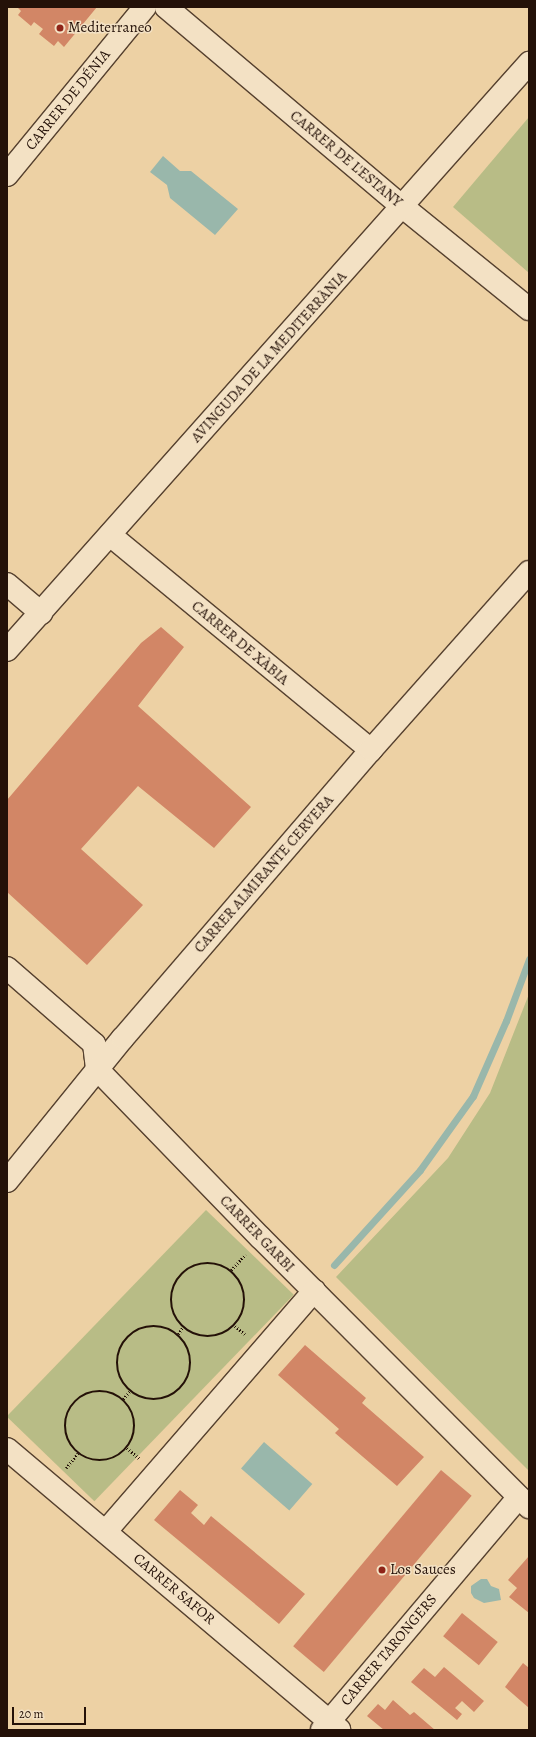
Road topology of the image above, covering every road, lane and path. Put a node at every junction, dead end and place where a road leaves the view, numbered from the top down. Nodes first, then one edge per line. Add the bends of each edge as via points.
1 (145, 7) edge
2 (166, 7) edge
3 (529, 63) edge
4 (7, 175) edge
5 (403, 207) junction
6 (529, 309) edge
7 (110, 535) junction
8 (529, 572) edge
9 (7, 584) edge
10 (41, 613) junction
11 (7, 650) edge
12 (371, 750) junction
13 (7, 968) edge
14 (97, 1069) junction
15 (7, 1181) edge
16 (314, 1291) junction
17 (183, 1327) junction
18 (178, 1334) junction
19 (130, 1391) junction
20 (123, 1399) junction
21 (7, 1449) edge
22 (524, 1502) edge
23 (106, 1531) junction
24 (330, 1727) edge

1 - 4 street, CARRER DE DÉNIA
2 - 5 street, CARRER DE L'ESTANY
3 - 5 street, AVINGUDA DE LA MEDITERRÀNIA
5 - 6 street, CARRER DE L'ESTANY
5 - 7 street, AVINGUDA DE LA MEDITERRÀNIA
7 - 10 street, AVINGUDA DE LA MEDITERRÀNIA
7 - 12 street, CARRER DE XÀBIA
8 - 12 street, CARRER ALMIRANTE CERVERA
9 - 10 street
10 - 11 street, AVINGUDA DE LA MEDITERRÀNIA
12 - 14 street, CARRER ALMIRANTE CERVERA
13 - 14 street via 94,1044
14 - 15 street, CARRER ALMIRANTE CERVERA
14 - 16 street, CARRER GARBI
16 - 22 street, CARRER GARBI
16 - 23 street
17 - 17 path via 191,1333 209,1337 228,1332 235,1326 242,1316 245,1293 241,1282 231,1270 214,1262 202,1263 181,1274 171,1295 176,1318
17 - 18 path
18 - 19 path via 190,1352 190,1373 186,1383 174,1394 160,1400 144,1398
18 - 19 path via 168,1327 154,1325 130,1333 122,1343 117,1362 122,1381
19 - 20 path
20 - 20 path via 103,1391 82,1396 73,1404 68,1413 66,1429 71,1445 78,1453 88,1459 104,1461 119,1456 127,1448 134,1434 134,1417
21 - 23 street, CARRER SAFOR
22 - 24 street, CARRER TARONGERS
23 - 24 street, CARRER SAFOR

